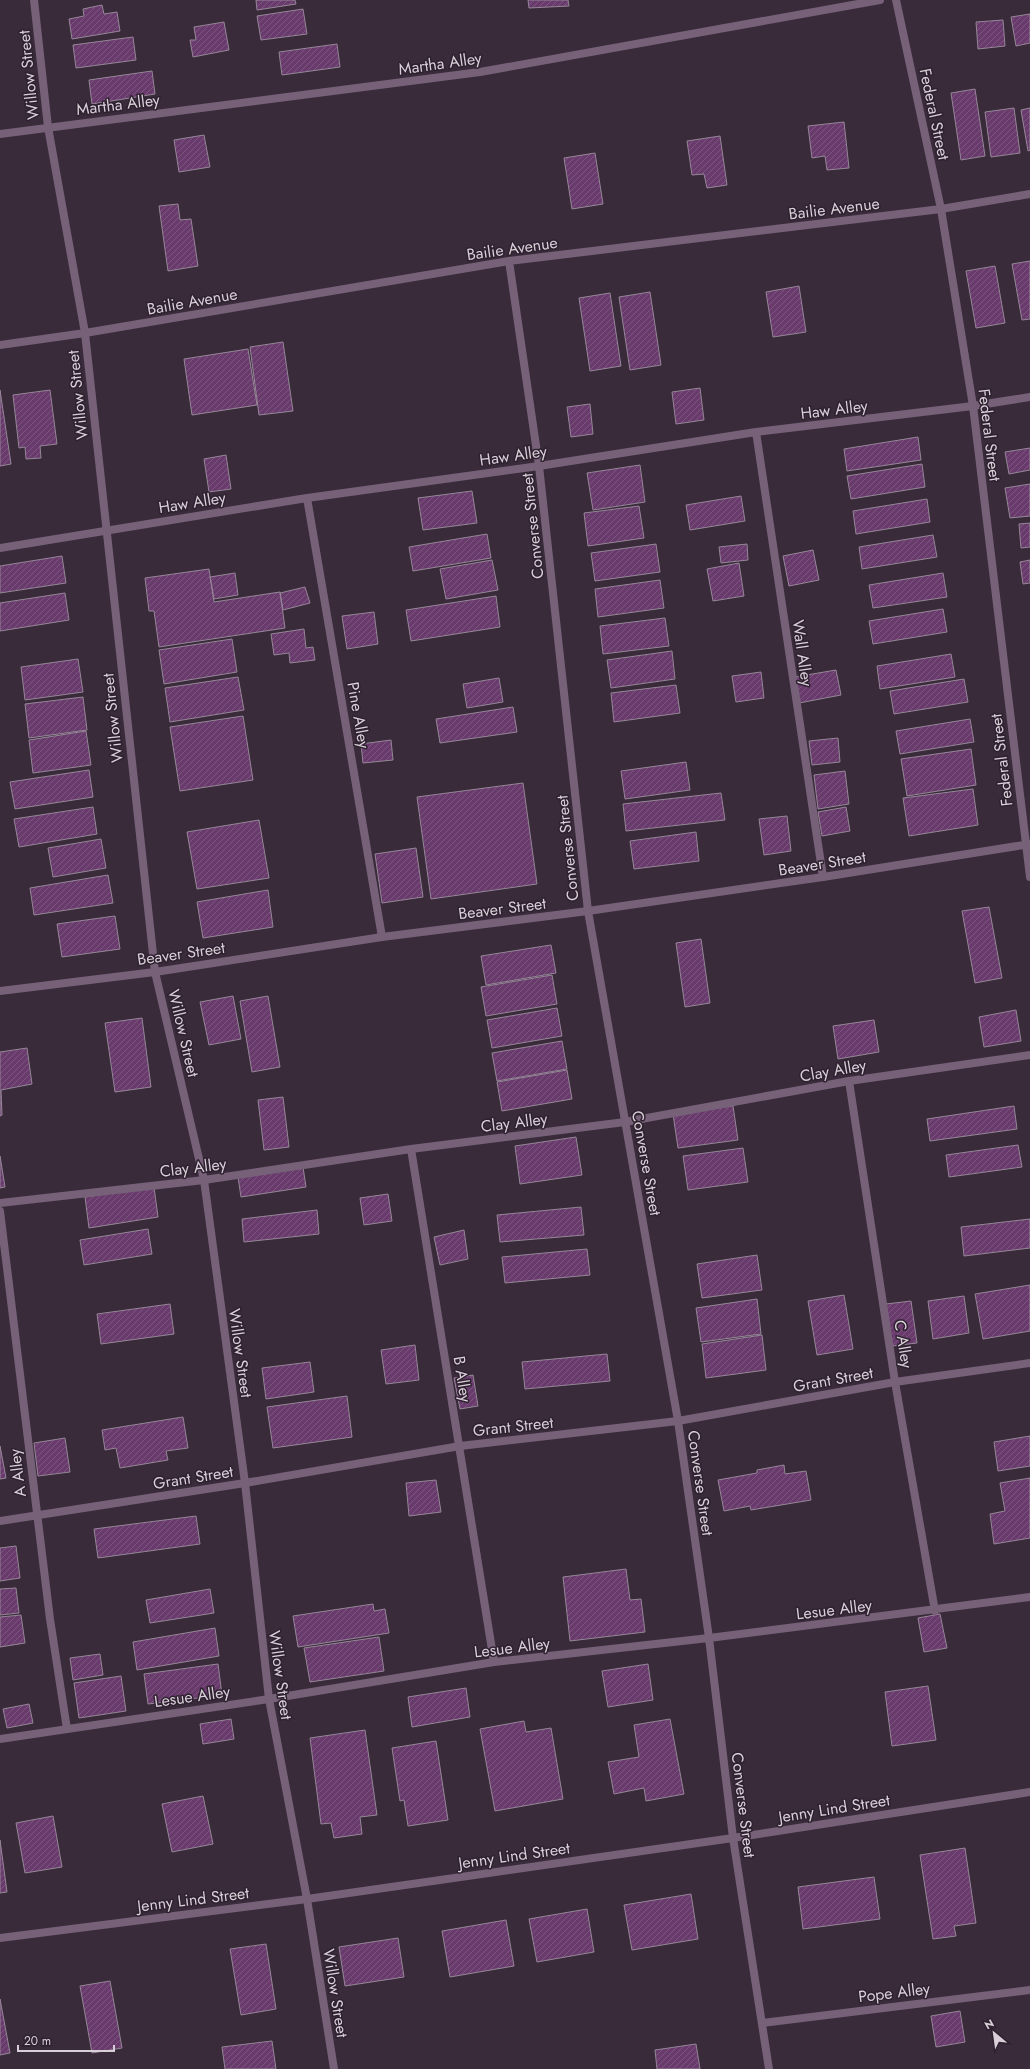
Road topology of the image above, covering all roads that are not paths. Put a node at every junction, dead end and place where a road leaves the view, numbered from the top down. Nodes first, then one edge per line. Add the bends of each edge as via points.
1 (34, 0) edge
2 (880, 0) edge
3 (896, 0) edge
4 (48, 127) junction
5 (0, 134) edge
6 (1030, 194) edge
7 (941, 209) junction
8 (509, 261) junction
9 (85, 333) junction
10 (0, 345) edge
11 (1030, 397) edge
12 (973, 406) junction
13 (756, 432) junction
14 (539, 466) junction
15 (307, 498) junction
16 (105, 530) junction
17 (0, 548) edge
18 (1028, 845) edge
19 (823, 877) junction
20 (1030, 877) edge
21 (588, 911) junction
22 (382, 937) junction
23 (155, 972) junction
24 (0, 991) edge
25 (1030, 1055) edge
26 (849, 1081) junction
27 (625, 1122) junction
28 (410, 1149) junction
29 (204, 1180) junction
30 (0, 1203) edge
31 (0, 1211) edge
32 (1030, 1363) edge
33 (895, 1382) junction
34 (678, 1421) junction
35 (460, 1446) junction
36 (245, 1483) junction
37 (37, 1516) junction
38 (0, 1521) edge
39 (1030, 1597) edge
40 (935, 1611) junction
41 (709, 1638) junction
42 (494, 1662) junction
43 (269, 1699) junction
44 (66, 1729) junction
45 (0, 1739) edge
46 (1030, 1792) edge
47 (733, 1838) junction
48 (307, 1899) junction
49 (0, 1938) edge
50 (1030, 1990) edge
51 (762, 2022) junction
52 (334, 2069) edge
53 (769, 2069) edge

1 - 4 street, Willow Street
2 - 4 street, Martha Alley via 480,72
3 - 7 street, Federal Street
4 - 5 street, Martha Alley
4 - 9 street, Willow Street
6 - 7 street, Bailie Avenue
7 - 8 street, Bailie Avenue
7 - 12 street, Federal Street
8 - 9 street, Bailie Avenue
8 - 14 street, Converse Street
9 - 10 street, Bailie Avenue
9 - 16 street, Willow Street
11 - 12 street, Haw Alley
12 - 13 street, Haw Alley
12 - 18 street, Federal Street
13 - 14 street, Haw Alley
13 - 19 street, Wall Alley
14 - 15 street, Haw Alley
14 - 21 street, Converse Street
15 - 16 street, Haw Alley
15 - 22 street, Pine Alley
16 - 17 street, Haw Alley
16 - 23 street, Willow Street
18 - 19 street, Beaver Street
18 - 20 street, Federal Street
19 - 21 street, Beaver Street
21 - 22 street, Beaver Street
21 - 27 street, Converse Street
22 - 23 street, Beaver Street
23 - 24 street, Beaver Street
23 - 29 street, Willow Street
25 - 26 street, Clay Alley
26 - 27 street, Clay Alley
26 - 33 street, C Alley
27 - 28 street, Clay Alley
27 - 34 street, Converse Street
28 - 29 street, Clay Alley
28 - 35 street, B Alley
29 - 30 street, Clay Alley
29 - 36 street, Willow Street
31 - 37 street, A Alley
32 - 33 street, Grant Street
33 - 34 street, Grant Street
33 - 40 street, C Alley
34 - 35 street, Grant Street
34 - 41 street, Converse Street
35 - 36 street, Grant Street
35 - 42 street, B Alley
36 - 37 street, Grant Street
36 - 43 street, Willow Street
37 - 38 street, Grant Street
37 - 44 street, A Alley
39 - 40 street, Lesue Alley
40 - 41 street, Lesue Alley
41 - 42 street, Lesue Alley
41 - 47 street, Converse Street
42 - 43 street, Lesue Alley
43 - 44 street, Lesue Alley
43 - 48 street, Willow Street
44 - 45 street, Lesue Alley
46 - 47 street, Jenny Lind Street
47 - 48 street, Jenny Lind Street
47 - 51 street, Converse Street
48 - 49 street, Jenny Lind Street
48 - 52 street, Willow Street
50 - 51 street, Pope Alley
51 - 53 street, Converse Street

